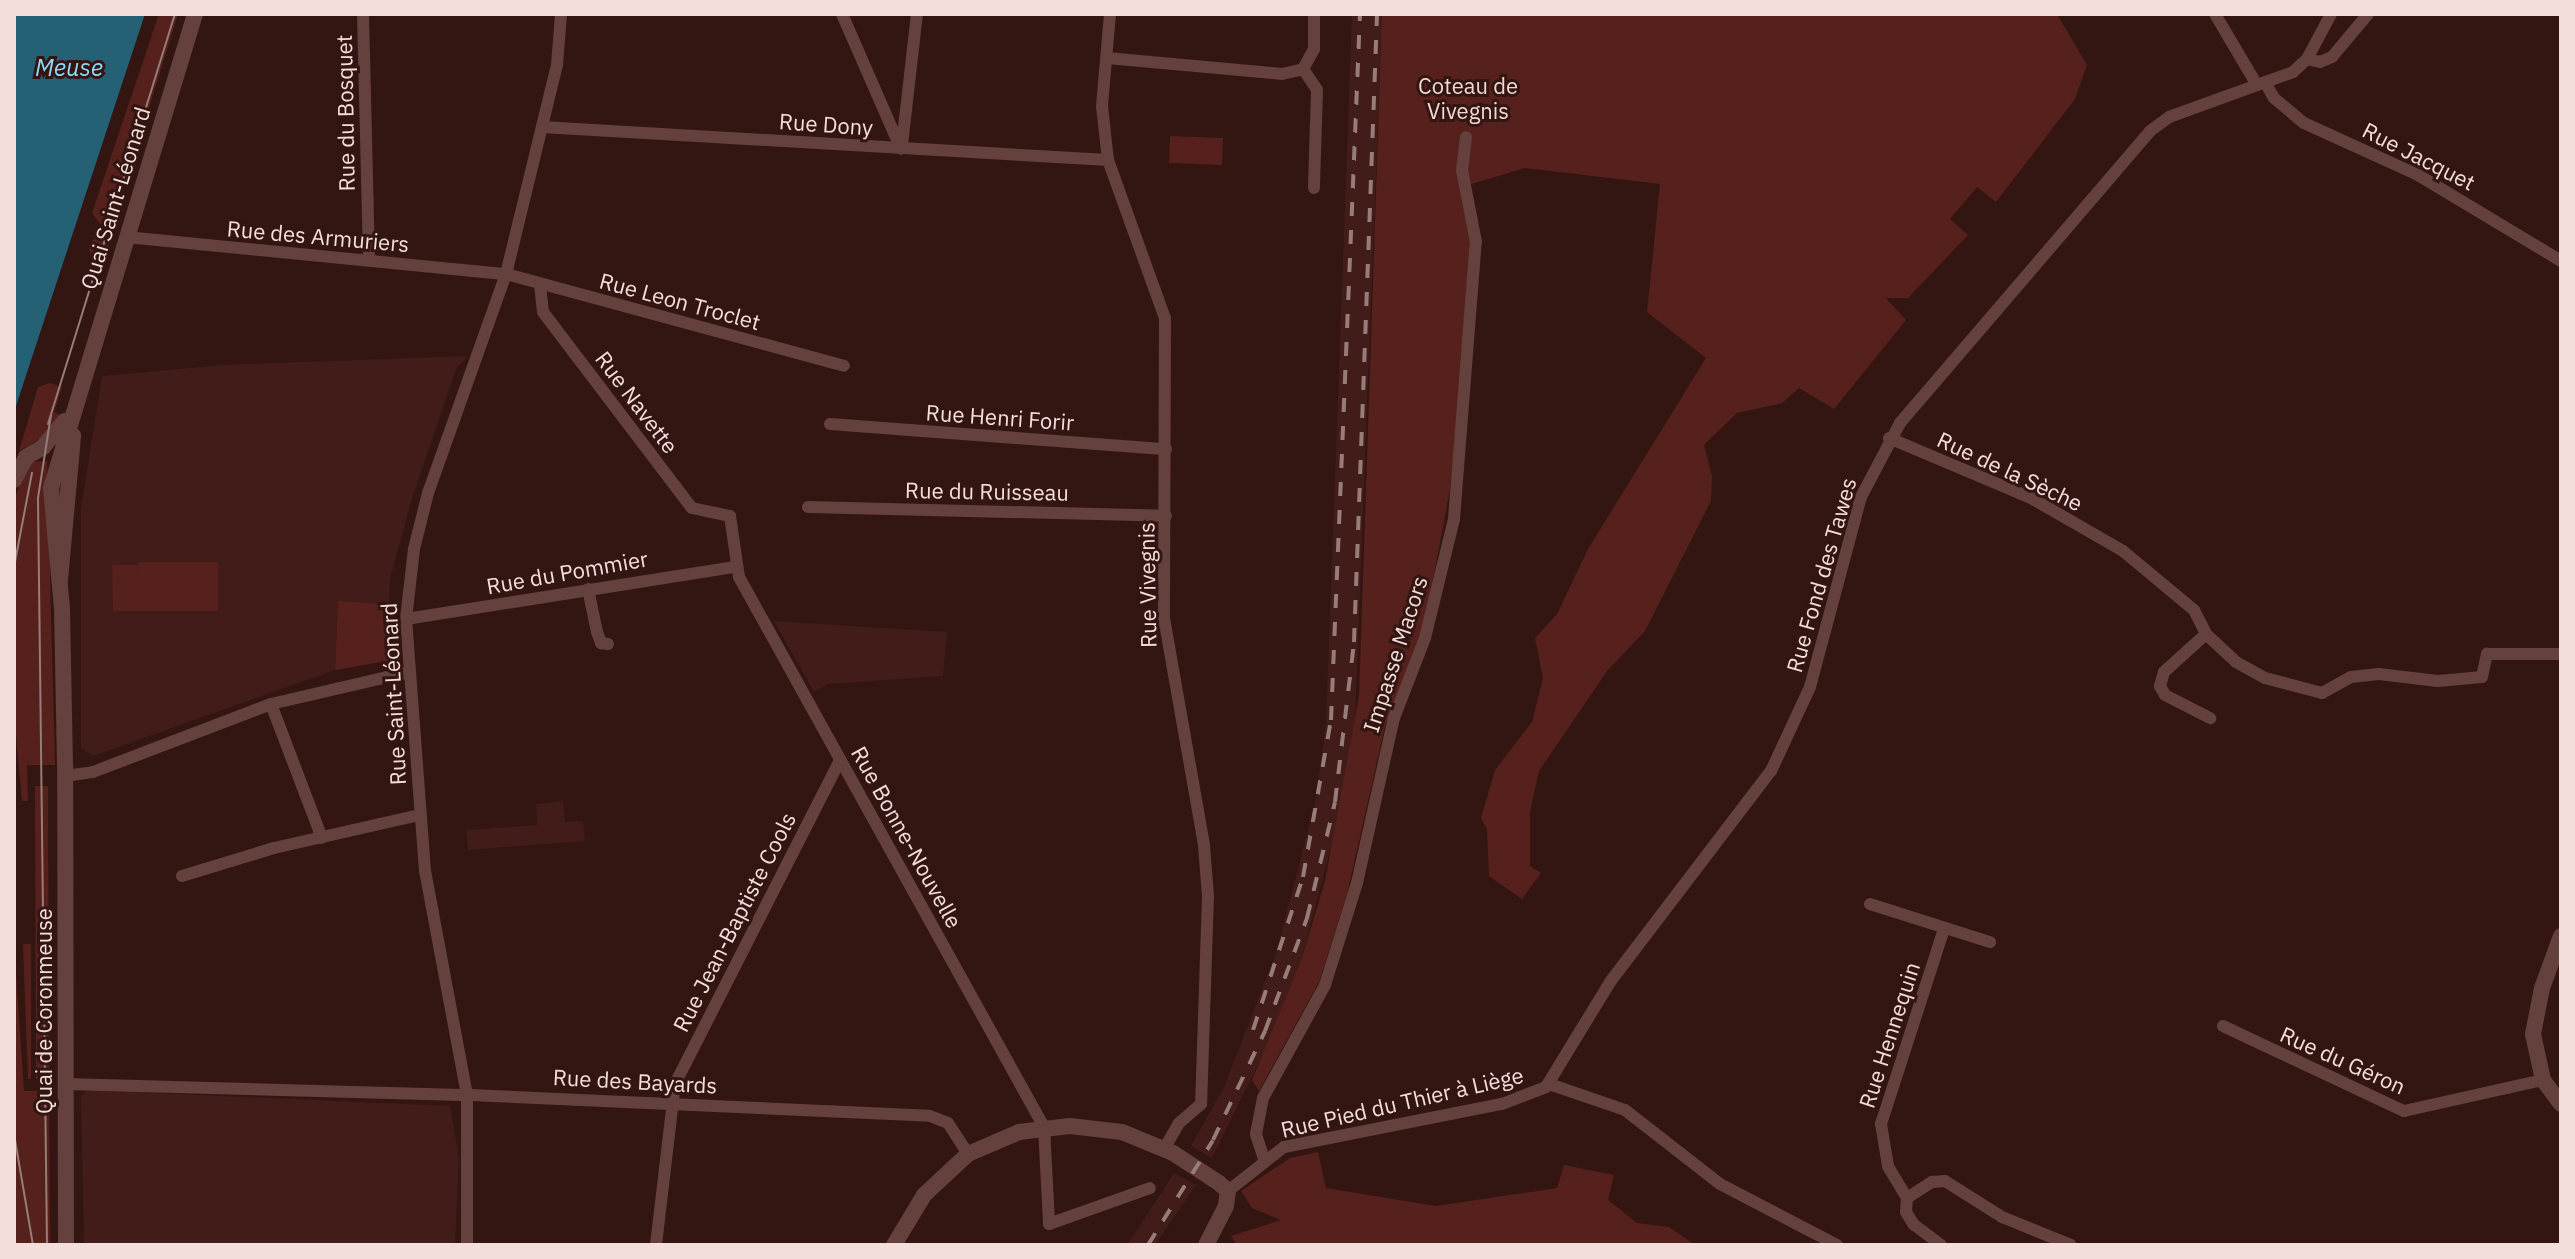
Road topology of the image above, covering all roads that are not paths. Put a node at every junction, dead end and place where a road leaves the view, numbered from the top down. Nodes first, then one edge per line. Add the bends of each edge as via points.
1 (195, 14) edge
2 (363, 14) edge
3 (561, 14) edge
4 (842, 14) edge
5 (917, 14) edge
6 (1110, 14) edge
7 (1314, 14) edge
8 (2215, 14) edge
9 (2331, 14) edge
10 (2368, 14) edge
11 (1107, 58) junction
12 (2307, 59) junction
13 (1303, 69) junction
14 (2261, 84) junction
15 (542, 127) junction
16 (1466, 137) dead end
17 (901, 149) junction
18 (1108, 160) junction
19 (1314, 188) dead end
20 (126, 237) junction
21 (369, 259) junction
22 (2561, 261) edge
23 (506, 274) junction
24 (540, 284) junction
25 (844, 366) dead end
26 (77, 395) junction
27 (71, 414) junction
28 (830, 424) dead end
29 (1889, 438) junction
30 (1166, 449) junction
31 (35, 451) junction
32 (57, 461) junction
33 (14, 480) edge
34 (67, 507) junction
35 (808, 507) dead end
36 (1166, 516) junction
37 (735, 567) junction
38 (58, 587) junction
39 (588, 589) junction
40 (406, 619) junction
41 (2206, 634) junction
42 (608, 644) dead end
43 (2561, 654) edge
44 (408, 672) junction
45 (271, 704) junction
46 (2210, 718) dead end
47 (840, 760) junction
48 (65, 776) junction
49 (419, 815) junction
50 (322, 838) junction
51 (182, 876) dead end
52 (1870, 904) dead end
53 (1944, 929) junction
54 (2561, 936) edge
55 (1990, 942) dead end
56 (2223, 1026) dead end
57 (2543, 1080) junction
58 (66, 1084) junction
59 (1549, 1084) junction
60 (467, 1095) junction
61 (2561, 1104) edge
62 (674, 1105) junction
63 (1044, 1127) junction
64 (1168, 1151) junction
65 (968, 1154) junction
66 (1264, 1159) junction
67 (1222, 1186) junction
68 (1150, 1188) dead end
69 (1907, 1198) junction
70 (66, 1245) edge
71 (467, 1245) edge
72 (656, 1245) edge
73 (894, 1245) edge
74 (1206, 1245) edge
75 (1837, 1245) edge
76 (1941, 1245) edge
77 (2071, 1245) edge

1 - 20 main road, Quai Saint-Léonard
2 - 21 street, Rue du Bosquet
3 - 15 street, Rue Saint-Léonard via 557,65
4 - 17 street
5 - 17 street
6 - 11 street, Rue Vivegnis
7 - 13 street via 1314,49
8 - 14 street, Rue Jacquet
9 - 12 street
10 - 12 street, Rue Fond des Tawes via 2332,57 2320,62
11 - 13 street via 1282,74
11 - 18 street, Rue Vivegnis via 1102,106
12 - 14 street, Rue Fond des Tawes via 2293,72
13 - 19 street via 1317,90
14 - 22 street, Rue Jacquet via 2304,123 2418,175
14 - 29 street, Rue Fond des Tawes via 2169,117 2150,131 1963,344
15 - 17 street, Rue Dony
15 - 23 street, Rue Saint-Léonard
16 - 66 street, Impasse Macors via 1462,170 1476,242 1454,519 1425,638 1394,718 1357,883 1325,985 1263,1098 1256,1134
17 - 18 street, Rue Dony
18 - 30 street, Rue Vivegnis via 1165,318
20 - 21 street, Rue des Armuriers
20 - 26 main road, Quai Saint-Léonard
21 - 23 street, Rue des Armuriers
23 - 24 street, Rue Leon Troclet
23 - 40 street, Rue Saint-Léonard via 426,502
24 - 25 street, Rue Leon Troclet
24 - 37 street, Rue Navette via 543,312 692,508 730,516
26 - 27 main road, Quai Saint-Léonard
26 - 34 main road, Quai Saint-Léonard
27 - 31 main road, Quai Saint-Léonard
27 - 32 main road, Quai Saint-Léonard
28 - 30 street, Rue Henri Forir
29 - 41 street, Rue de la Sèche via 2031,498 2123,551 2194,610
29 - 59 street, Rue Fond des Tawes via 1861,497 1797,721 1771,771 1610,982
30 - 36 street, Rue Vivegnis
31 - 32 main road
31 - 33 main road, Quai Saint-Léonard via 17,468
32 - 34 main road
32 - 38 main road, Quai Saint-Léonard via 51,503
34 - 38 main road, Quai Saint-Léonard via 66,560
35 - 36 street, Rue du Ruisseau
36 - 64 street, Rue Vivegnis via 1166,646 1204,846 1209,922 1201,1104 1179,1123
37 - 39 street, Rue du Pommier
37 - 47 street, Rue Bonne-Nouvelle
38 - 48 main road, Quai Saint-Léonard
39 - 40 street, Rue du Pommier
39 - 42 street via 601,643
40 - 44 street, Rue Saint-Léonard
41 - 43 street, Rue de la Sèche via 2236,662 2265,678 2322,693 2351,677 2379,674 2438,681 2482,677 2487,654
41 - 46 street via 2164,672 2160,686 2165,695
44 - 45 street
44 - 49 street, Rue Saint-Léonard
45 - 48 street via 100,769
45 - 50 street
47 - 62 street, Rue Jean-Baptiste Cools via 675,1084
47 - 63 street, Rue Bonne-Nouvelle
48 - 58 main road, Quai de Coronmeuse
49 - 50 street
49 - 60 street, Rue Saint-Léonard via 437,954
50 - 51 street
52 - 53 street
53 - 55 street
53 - 69 street, Rue Hennequin via 1881,1124 1888,1166
54 - 57 main road via 2533,1034
56 - 57 street, Rue du Géron via 2404,1111
57 - 61 main road
58 - 60 street, Rue des Bayards
58 - 70 main road, Quai de Coronmeuse
59 - 66 street, Rue Pied du Thier à Liège via 1502,1104 1309,1140
59 - 75 street via 1625,1110 1720,1184
60 - 62 street, Rue des Bayards
60 - 71 street, Rue Saint-Léonard
62 - 65 street, Rue des Bayards via 930,1116 948,1123
62 - 72 street, Rue Jean-Baptiste Cools
63 - 64 main road via 1100,1128
63 - 65 main road
63 - 68 street via 1049,1224
64 - 67 main road
65 - 73 main road via 924,1195
66 - 67 street, Rue Pied du Thier à Liège
67 - 74 main road via 1219,1226
69 - 76 street, Rue Hennequin via 1906,1212 1914,1225
69 - 77 street via 1932,1182 1945,1181 2002,1217

